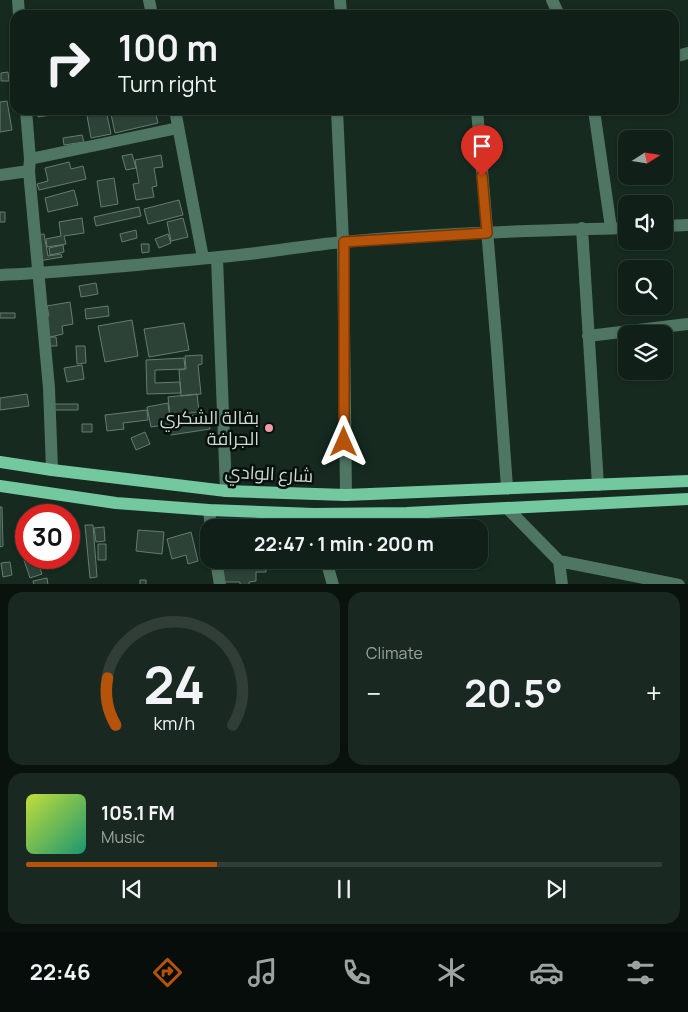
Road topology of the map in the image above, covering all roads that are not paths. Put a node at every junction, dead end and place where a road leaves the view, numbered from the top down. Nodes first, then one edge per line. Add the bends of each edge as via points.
1 (26, 115) edge
2 (179, 115) edge
3 (337, 115) edge
4 (477, 115) edge
5 (595, 115) edge
6 (178, 128) junction
7 (29, 165) junction
8 (0, 175) edge
9 (673, 226) edge
10 (688, 226) edge
11 (582, 228) junction
12 (611, 228) junction
13 (618, 228) edge
14 (487, 233) junction
15 (344, 242) junction
16 (203, 258) junction
17 (218, 258) junction
18 (39, 274) junction
19 (0, 275) edge
20 (688, 324) edge
21 (588, 336) junction
22 (0, 462) edge
23 (52, 470) junction
24 (688, 481) edge
25 (598, 485) junction
26 (0, 486) edge
27 (507, 488) junction
28 (226, 491) junction
29 (346, 495) junction
30 (688, 499) edge
31 (507, 508) junction
32 (209, 510) junction
33 (314, 514) junction
34 (210, 519) edge
35 (315, 519) edge
36 (559, 561) junction
37 (218, 569) edge
38 (328, 569) edge
39 (220, 584) edge
40 (332, 584) edge
41 (562, 584) edge
42 (679, 584) edge

1 - 7 street
2 - 6 street
3 - 15 street
4 - 14 street
5 - 12 street
6 - 7 street
6 - 16 street
7 - 8 street
7 - 18 street
9 - 10 street
11 - 12 street
11 - 14 street
11 - 21 street
12 - 13 street
14 - 15 street
14 - 27 street
15 - 17 street
15 - 29 street
16 - 17 street
16 - 18 street
17 - 28 street
18 - 19 street
18 - 23 street
20 - 21 street
21 - 25 street
22 - 23 main road, شارع الوادي
23 - 28 main road, شارع الوادي
24 - 25 main road, شارع الوادي
25 - 27 main road, شارع الوادي
26 - 32 main road via 116,503
27 - 29 main road, شارع الوادي
28 - 29 main road, شارع الوادي
30 - 31 main road
31 - 33 main road
31 - 36 street
32 - 33 main road
32 - 34 street
33 - 35 street
36 - 41 street
36 - 42 street
37 - 39 street
38 - 40 street

